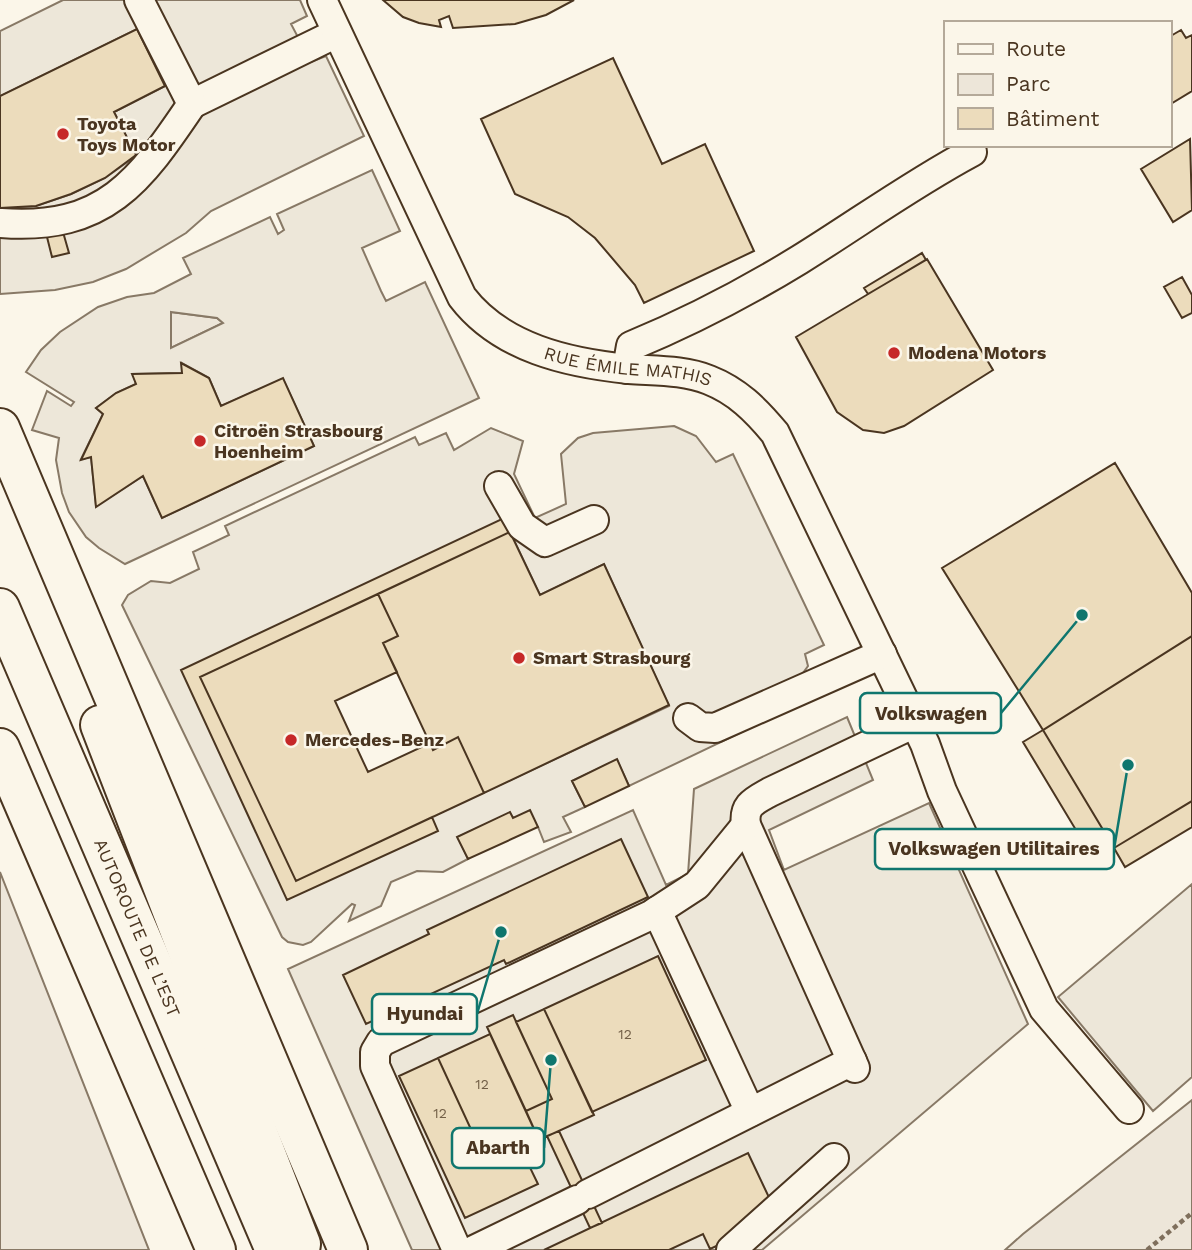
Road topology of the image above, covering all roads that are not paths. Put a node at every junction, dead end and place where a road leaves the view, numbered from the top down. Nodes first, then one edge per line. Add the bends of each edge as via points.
1 (322, 0) edge
2 (139, 1) edge
3 (337, 33) junction
4 (192, 104) junction
5 (972, 152) dead end
6 (2, 223) edge
7 (627, 369) junction
8 (0, 428) edge
9 (0, 465) edge
10 (499, 485) dead end
11 (594, 520) dead end
12 (0, 608) edge
13 (882, 653) junction
14 (688, 718) dead end
15 (920, 734) junction
16 (0, 748) edge
17 (746, 825) junction
18 (657, 911) junction
19 (1129, 1109) dead end
20 (750, 1112) junction
21 (834, 1158) dead end
22 (330, 1205) junction
23 (199, 1232) edge
24 (216, 1250) edge
25 (275, 1250) edge
26 (300, 1250) edge
27 (348, 1250) edge
28 (367, 1250) edge
29 (457, 1250) edge
30 (474, 1250) edge
31 (731, 1250) edge

1 - 3 street, RUE ÉMILE MATHIS
2 - 4 street
3 - 4 street
3 - 7 street, RUE ÉMILE MATHIS via 462,297 474,313 508,338 537,349 568,360
4 - 6 street via 143,174 106,202 53,221
5 - 7 street via 796,261 681,325 631,346
7 - 13 street, RUE ÉMILE MATHIS via 707,379 759,414 787,454
8 - 22 highway
9 - 26 highway
10 - 11 street via 522,526 545,542
12 - 25 highway, AUTOROUTE DE L’EST
13 - 14 street via 715,728 700,727
13 - 15 street, RUE ÉMILE MATHIS
15 - 17 street via 749,803 744,813
15 - 19 street, RUE ÉMILE MATHIS via 1044,1009
16 - 23 highway
17 - 18 street via 696,885
17 - 20 street via 853,1064
18 - 20 street
18 - 29 street via 382,1042 375,1052 375,1066
20 - 30 street
21 - 31 street
22 - 27 highway
22 - 28 highway
23 - 24 highway

